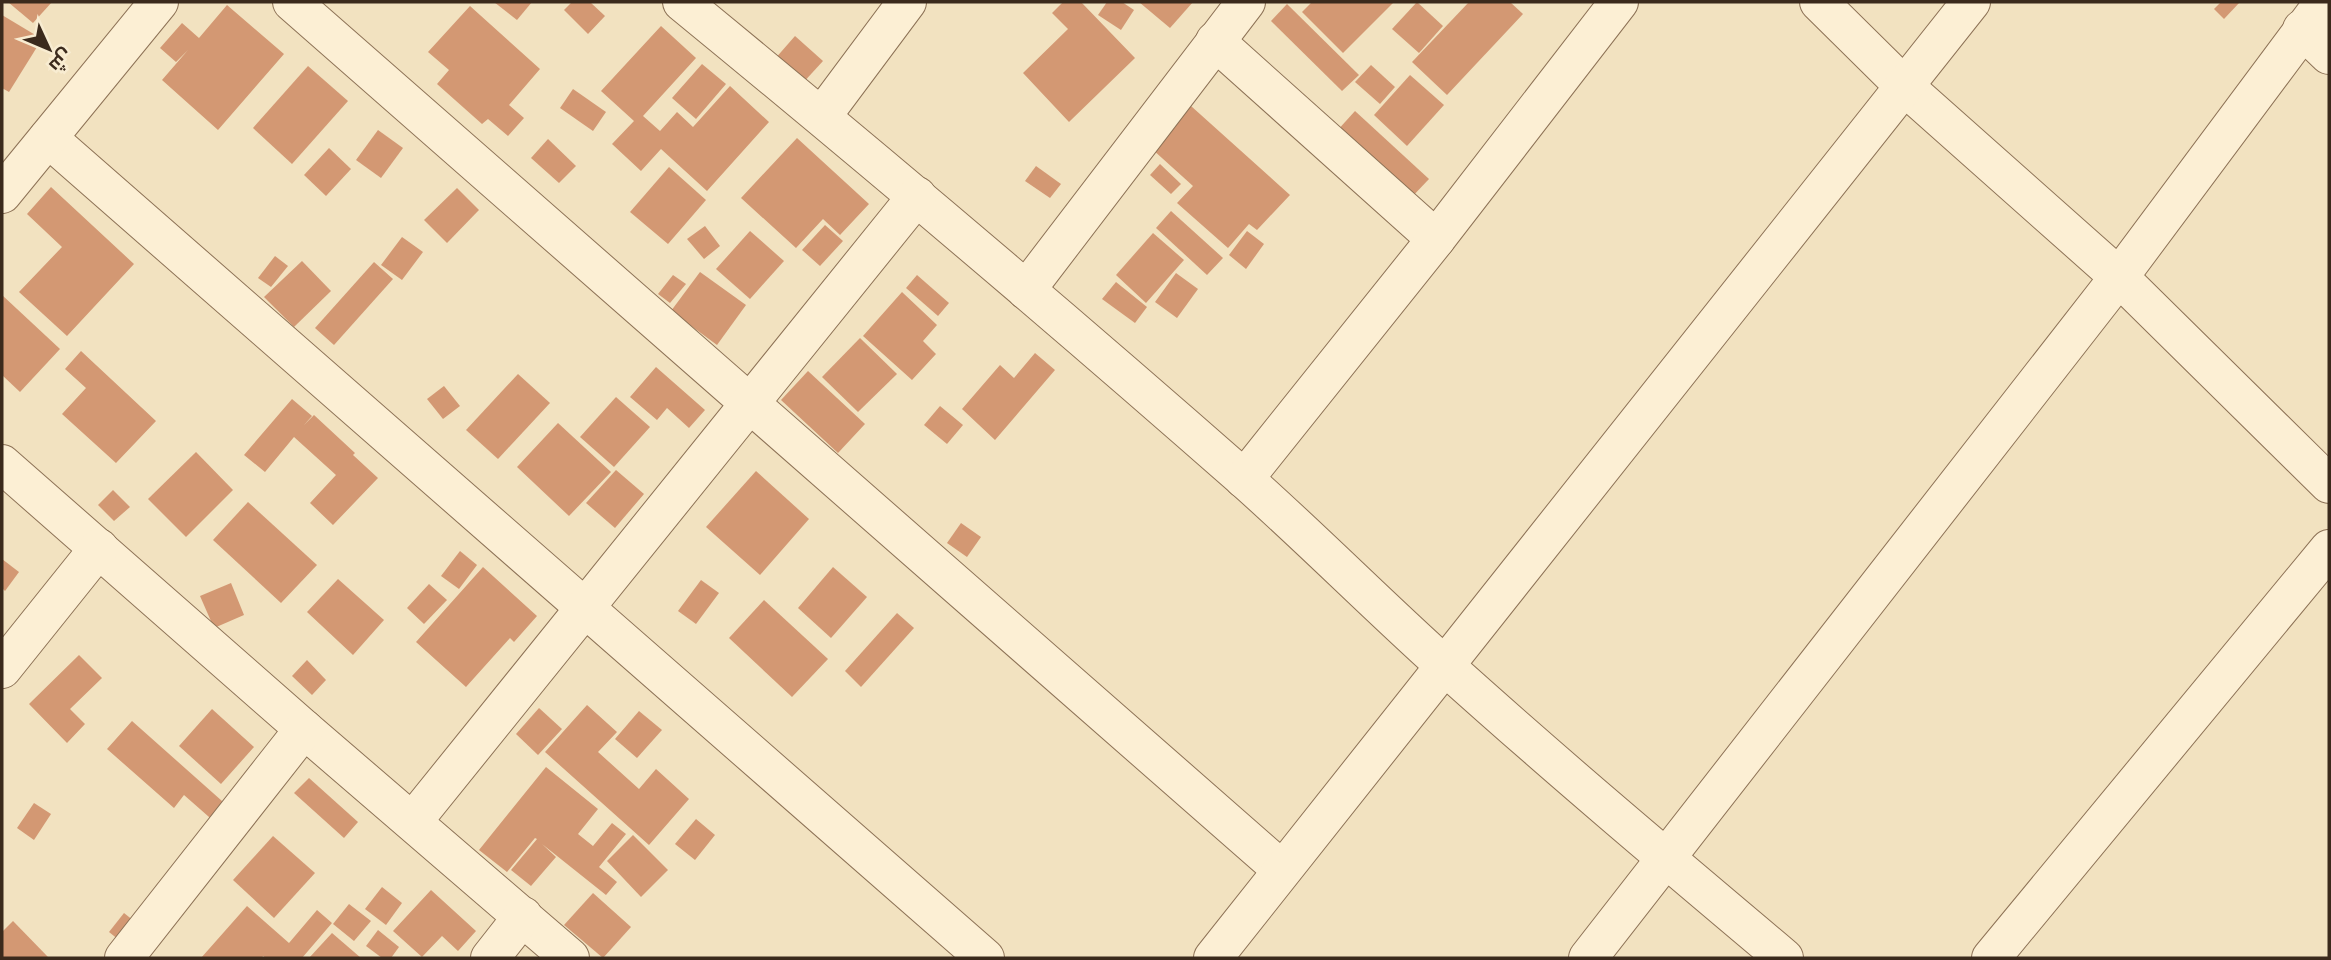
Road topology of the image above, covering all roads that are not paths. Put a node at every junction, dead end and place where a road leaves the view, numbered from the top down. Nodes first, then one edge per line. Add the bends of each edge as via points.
1 (159, 2) edge
2 (292, 2) edge
3 (682, 2) edge
4 (907, 2) edge
5 (1246, 2) edge
6 (1619, 2) edge
7 (1819, 2) edge
8 (1970, 2) edge
9 (2319, 29) edge
10 (1214, 41) junction
11 (1904, 86) junction
12 (822, 116) junction
13 (48, 138) junction
14 (2, 194) edge
15 (917, 196) junction
16 (1436, 239) junction
17 (2119, 277) junction
18 (1026, 290) junction
19 (749, 404) junction
20 (2, 464) edge
21 (1244, 479) junction
22 (2329, 484) edge
23 (99, 548) junction
24 (2329, 549) edge
25 (584, 607) junction
26 (1445, 665) junction
27 (2, 669) edge
28 (304, 729) junction
29 (413, 821) junction
30 (1665, 859) junction
31 (1282, 870) junction
32 (523, 916) junction
33 (124, 958) edge
34 (490, 958) edge
35 (570, 958) edge
36 (985, 958) edge
37 (1213, 958) edge
38 (1588, 958) edge
39 (1784, 958) edge
40 (1991, 958) edge

1 - 13 street
2 - 19 street
3 - 12 street
4 - 12 street
5 - 10 street
6 - 16 street
7 - 11 street
8 - 11 street
9 - 17 street
10 - 16 street
10 - 18 street
11 - 17 street
11 - 26 street
12 - 15 street
13 - 14 street
13 - 25 street
15 - 18 street
15 - 19 street
16 - 21 street
17 - 22 street
17 - 30 street
18 - 21 street
19 - 25 street
19 - 31 street
20 - 23 street
21 - 26 street
23 - 27 street
23 - 28 street
24 - 40 street
25 - 29 street
25 - 36 street
26 - 30 street
26 - 31 street
28 - 29 street
28 - 33 street
29 - 32 street
30 - 38 street
30 - 39 street
31 - 37 street
32 - 34 street
32 - 35 street

